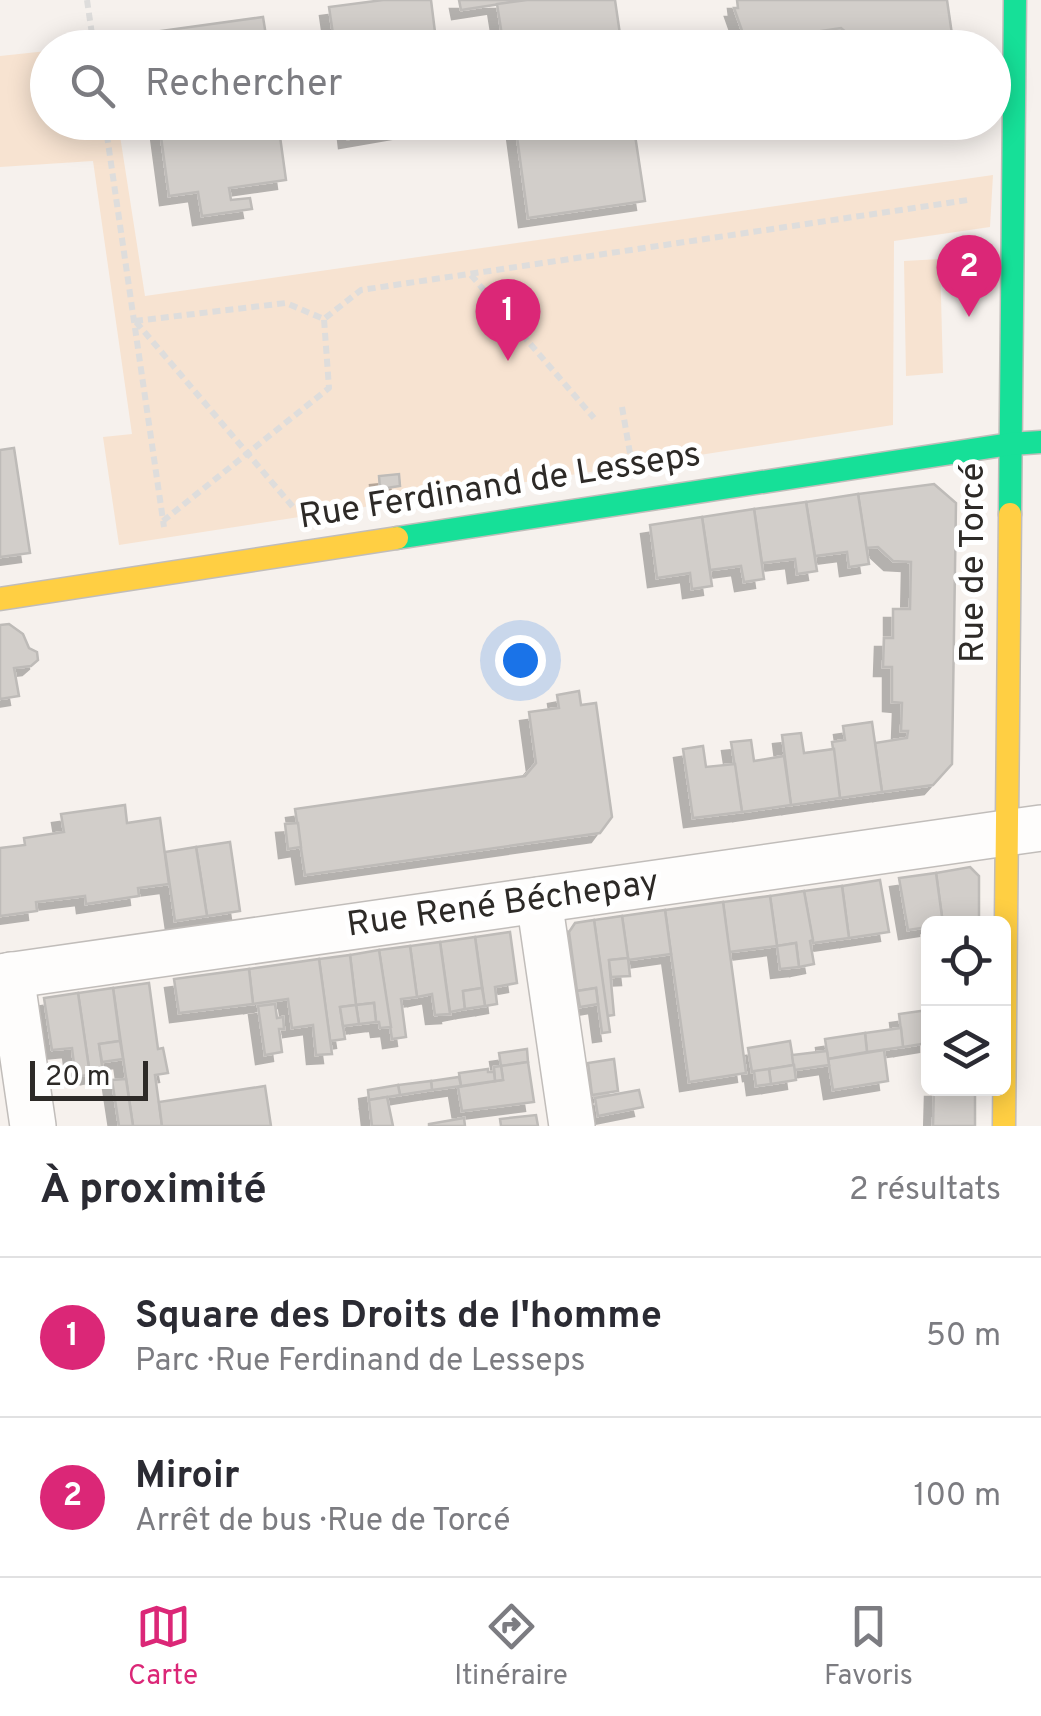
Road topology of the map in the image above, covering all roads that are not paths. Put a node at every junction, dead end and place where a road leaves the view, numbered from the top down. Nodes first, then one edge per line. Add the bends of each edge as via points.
1 (1015, 0) edge
2 (1041, 442) edge
3 (1010, 444) junction
4 (0, 599) edge
5 (1024, 830) edge
6 (538, 900) junction
7 (5, 976) edge
8 (33, 1126) edge
9 (572, 1126) edge
10 (1004, 1126) edge

1 - 3 street, Rue de Torcé
2 - 3 street, Rue Ferdinand de Lesseps
3 - 4 street, Rue Ferdinand de Lesseps
3 - 5 street, Rue de Torcé
5 - 6 street, Rue René Béchepay
5 - 10 street, Rue de Torcé
6 - 7 street, Rue René Béchepay
6 - 9 street
7 - 8 street

